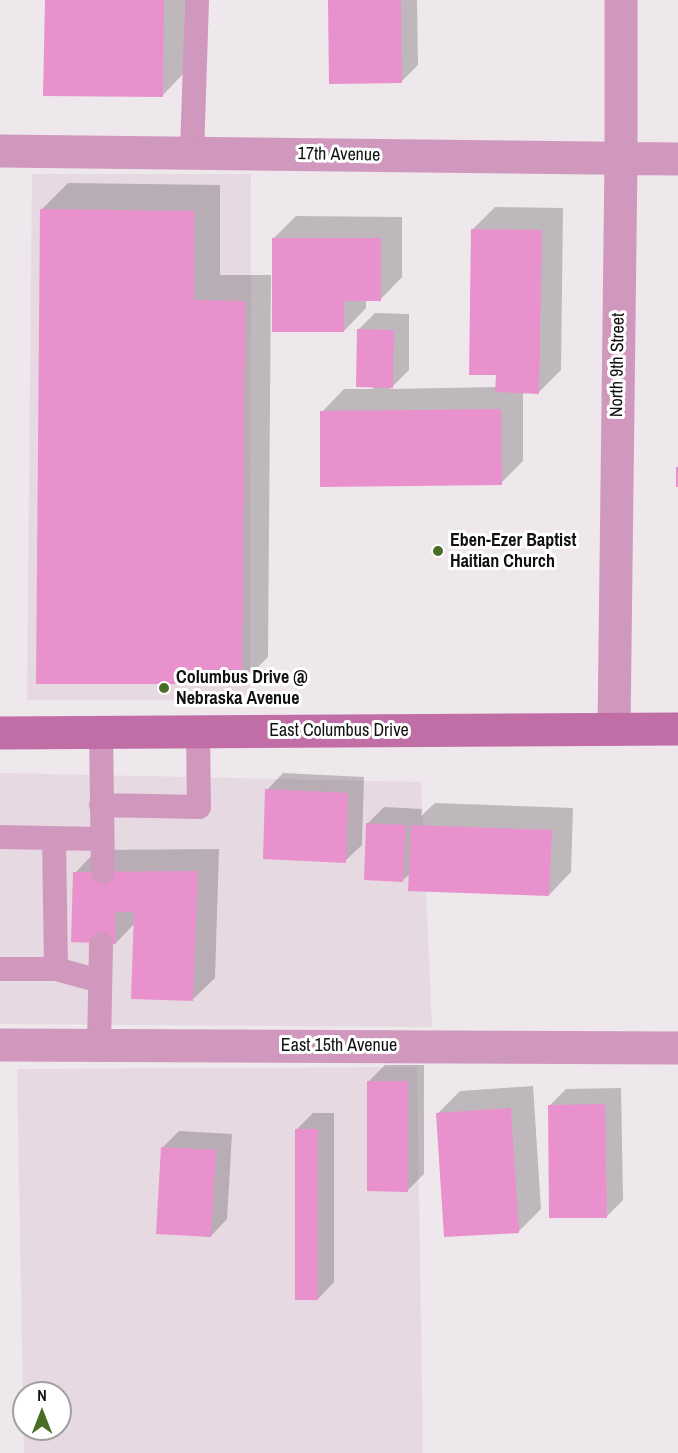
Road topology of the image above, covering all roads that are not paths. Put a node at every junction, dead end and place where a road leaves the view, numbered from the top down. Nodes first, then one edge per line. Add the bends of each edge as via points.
1 (197, 0) edge
2 (621, 0) edge
3 (0, 151) edge
4 (192, 154) junction
5 (621, 159) junction
6 (678, 159) edge
7 (614, 729) junction
8 (678, 729) edge
9 (101, 732) junction
10 (198, 732) junction
11 (0, 733) edge
12 (101, 805) junction
13 (0, 837) edge
14 (54, 839) junction
15 (101, 839) junction
16 (103, 872) dead end
17 (101, 944) dead end
18 (0, 969) edge
19 (56, 969) junction
20 (100, 981) junction
21 (0, 1044) edge
22 (99, 1045) junction
23 (678, 1048) edge

1 - 4 lane
2 - 5 street, North 9th Street
3 - 4 street, 17th Avenue
4 - 5 street, 17th Avenue
5 - 6 street, 17th Avenue
5 - 7 street, North 9th Street
7 - 8 main road, East Columbus Drive
7 - 10 main road, East Columbus Drive
9 - 10 main road, East Columbus Drive
9 - 11 main road, East Columbus Drive
9 - 12 lane
10 - 12 lane via 199,807
12 - 15 lane
13 - 14 lane
14 - 15 lane
14 - 19 lane
15 - 16 lane
17 - 20 lane
18 - 19 lane
19 - 20 lane
20 - 22 lane
21 - 22 street, East 15th Avenue
22 - 23 street, East 15th Avenue

